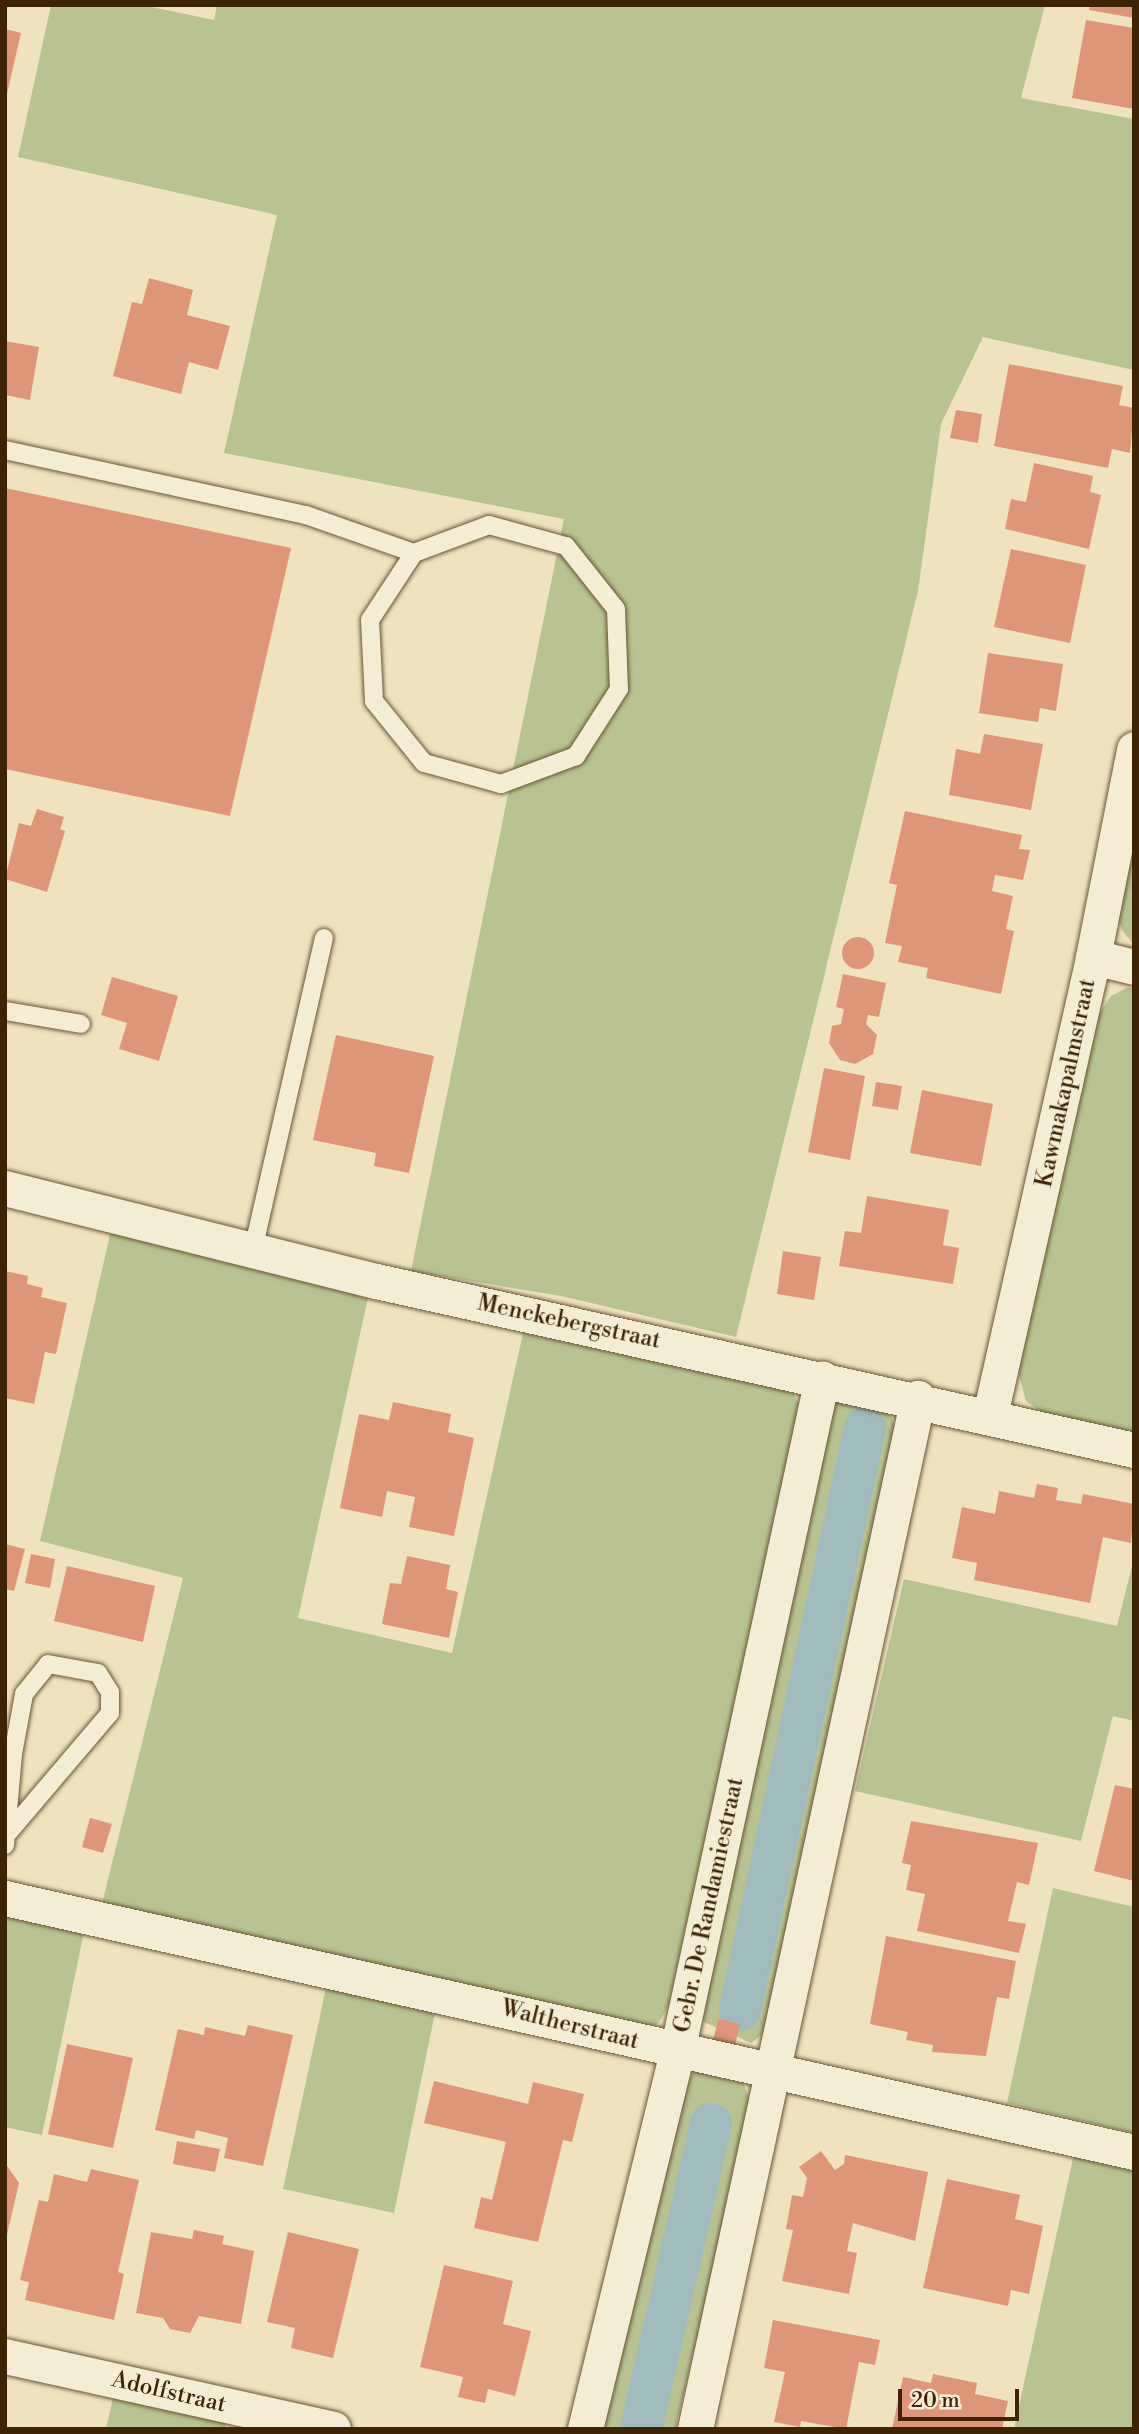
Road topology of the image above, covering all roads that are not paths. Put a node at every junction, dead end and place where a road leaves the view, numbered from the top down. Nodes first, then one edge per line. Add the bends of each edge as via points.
1 (5, 450) edge
2 (414, 553) junction
3 (1134, 749) edge
4 (324, 939) dead end
5 (1093, 957) junction
6 (1134, 967) edge
7 (5, 1011) edge
8 (81, 1024) dead end
9 (5, 1188) edge
10 (253, 1250) junction
11 (822, 1378) junction
12 (918, 1398) junction
13 (990, 1415) junction
14 (1134, 1450) edge
15 (7, 1839) edge
16 (5, 1898) edge
17 (677, 2051) junction
18 (774, 2073) junction
19 (1134, 2152) edge
20 (5, 2356) edge
21 (333, 2429) edge
22 (585, 2429) edge
23 (695, 2429) edge

1 - 2 lane via 306,514
2 - 2 lane via 489,525 566,546 574,556 616,609 619,689 576,756 501,784 424,763 374,701 370,620
3 - 5 street, Kawmakapalmstraat
4 - 10 lane
5 - 6 street
5 - 13 street, Kawmakapalmstraat
7 - 8 lane
9 - 10 street, Menckebergstraat
10 - 11 street, Menckebergstraat
11 - 12 street, Menckebergstraat
11 - 17 street, Gebr. De Randamiestraat
12 - 13 street, Menckebergstraat
12 - 18 street
13 - 14 street, Menckebergstraat
15 - 15 lane via 13,1754 24,1694 48,1664 98,1673 110,1692 110,1713
16 - 17 street, Waltherstraat via 434,1991
17 - 18 street, Waltherstraat
17 - 22 street, Gebr. De Randamiestraat
18 - 19 street, Waltherstraat
18 - 23 street
20 - 21 street, Adolfstraat

